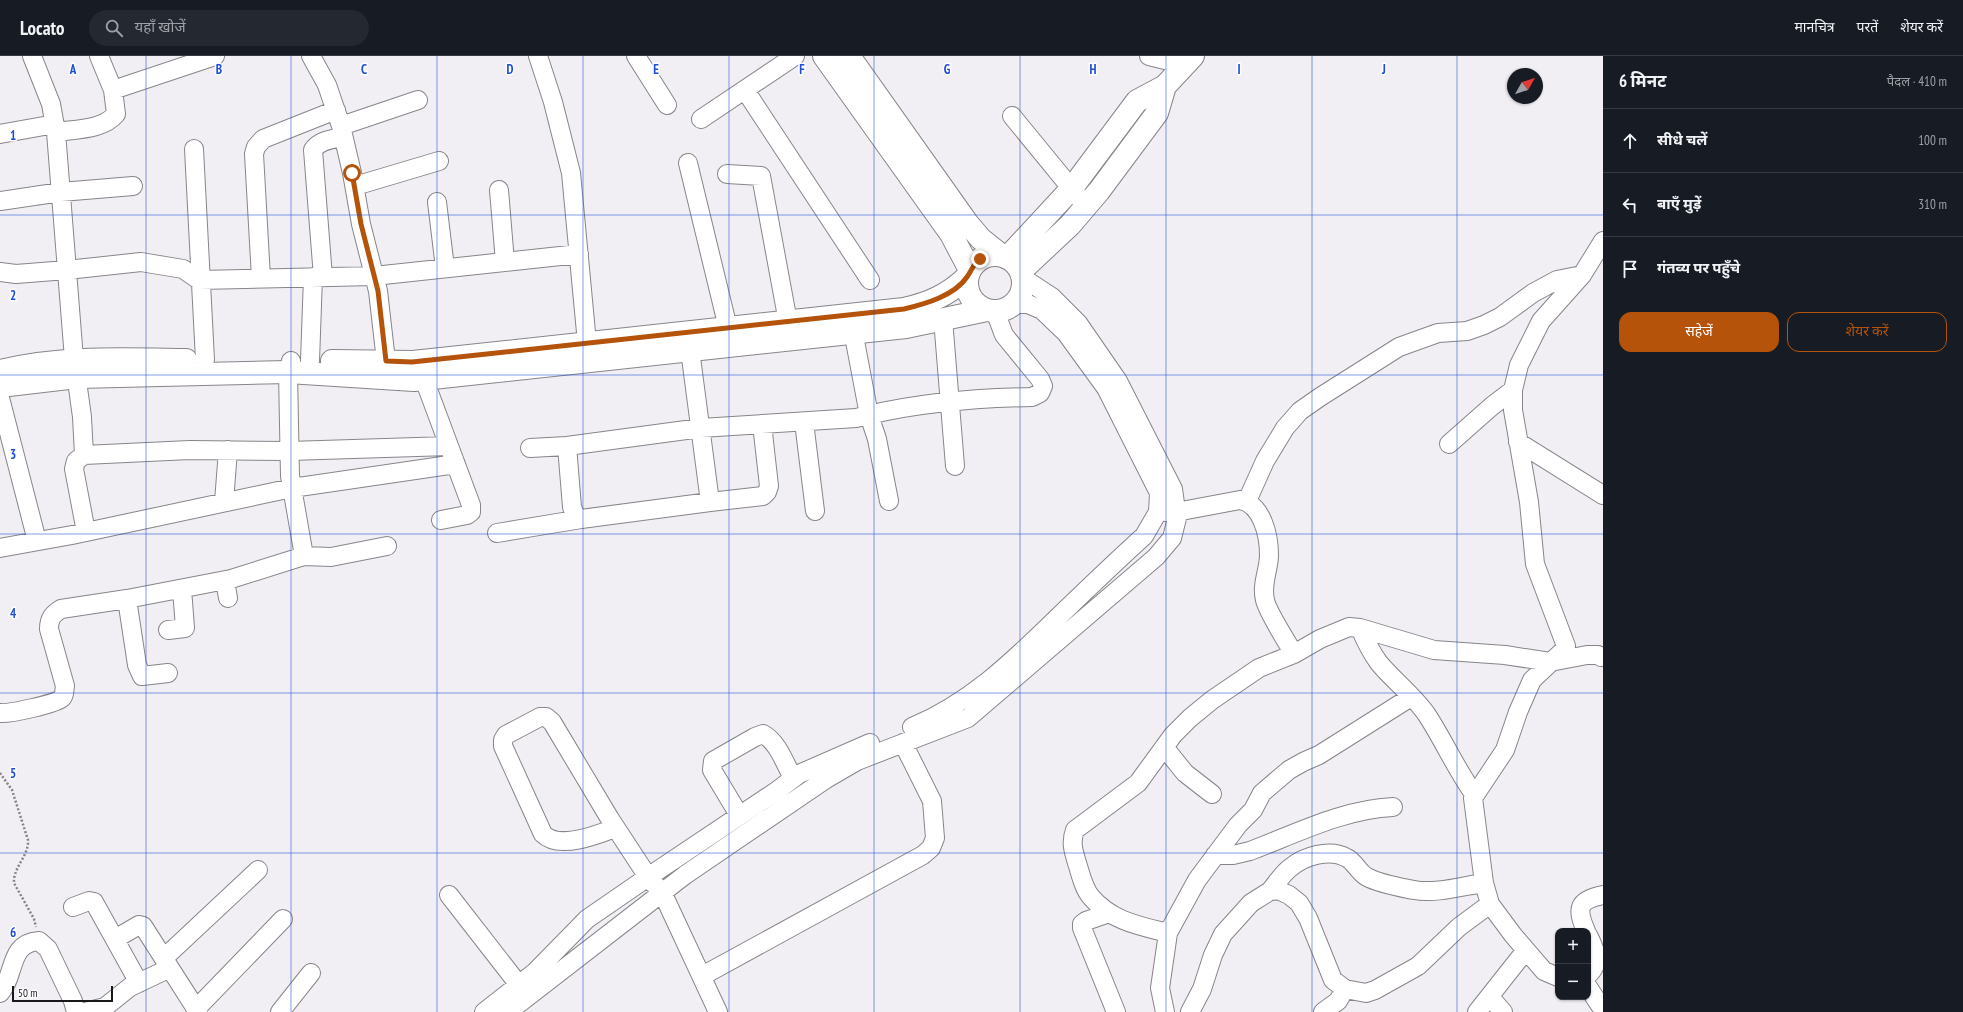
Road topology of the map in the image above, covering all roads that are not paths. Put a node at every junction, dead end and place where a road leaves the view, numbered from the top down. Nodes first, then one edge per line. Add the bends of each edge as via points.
1 (32, 56) edge
2 (99, 56) edge
3 (215, 56) edge
4 (311, 56) edge
5 (538, 56) edge
6 (636, 56) edge
7 (795, 56) edge
8 (824, 56) edge
9 (849, 56) edge
10 (1149, 56) edge
11 (1189, 60) edge
12 (1164, 86) junction
13 (113, 90) junction
14 (745, 90) junction
15 (418, 100) dead end
16 (667, 104) dead end
17 (1012, 116) dead end
18 (701, 119) dead end
19 (340, 124) junction
20 (56, 128) junction
21 (0, 134) edge
22 (194, 149) dead end
23 (440, 161) dead end
24 (688, 163) dead end
25 (727, 174) dead end
26 (1078, 180) junction
27 (133, 186) dead end
28 (354, 186) junction
29 (499, 190) dead end
30 (61, 192) junction
31 (1093, 199) junction
32 (0, 201) edge
33 (437, 202) dead end
34 (1603, 241) edge
35 (579, 254) junction
36 (505, 262) junction
37 (1013, 265) junction
38 (445, 268) junction
39 (67, 270) junction
40 (0, 272) edge
41 (969, 273) junction
42 (1582, 275) junction
43 (374, 276) junction
44 (318, 277) junction
45 (261, 278) junction
46 (202, 280) junction
47 (870, 280) dead end
48 (999, 308) junction
49 (943, 319) junction
50 (788, 322) junction
51 (852, 324) junction
52 (728, 328) junction
53 (587, 343) junction
54 (690, 350) junction
55 (205, 360) junction
56 (386, 361) junction
57 (296, 365) junction
58 (75, 368) junction
59 (0, 371) edge
60 (424, 379) junction
61 (0, 386) edge
62 (1513, 390) junction
63 (0, 398) edge
64 (949, 401) junction
65 (869, 415) junction
66 (804, 422) junction
67 (762, 424) junction
68 (701, 428) junction
69 (1518, 442) junction
70 (1448, 444) dead end
71 (449, 446) junction
72 (567, 446) junction
73 (530, 448) dead end
74 (228, 450) junction
75 (290, 451) junction
76 (84, 455) junction
77 (456, 464) junction
78 (955, 466) dead end
79 (292, 488) junction
80 (1603, 495) edge
81 (889, 501) dead end
82 (1239, 501) junction
83 (224, 502) junction
84 (710, 502) junction
85 (815, 511) dead end
86 (1158, 512) junction
87 (1176, 512) junction
88 (581, 518) junction
89 (441, 520) dead end
90 (86, 532) junction
91 (497, 533) dead end
92 (37, 541) junction
93 (387, 546) dead end
94 (0, 548) edge
95 (304, 556) junction
96 (182, 589) junction
97 (127, 599) junction
98 (1360, 628) junction
99 (168, 630) dead end
100 (1294, 654) junction
101 (1602, 658) edge
102 (1550, 662) junction
103 (168, 673) dead end
104 (1411, 697) junction
105 (0, 713) edge
106 (903, 742) junction
107 (1164, 747) junction
108 (793, 778) junction
109 (1212, 794) dead end
110 (1474, 794) junction
111 (1393, 807) dead end
112 (739, 815) junction
113 (616, 828) junction
114 (1275, 842) junction
115 (1215, 855) junction
116 (1289, 868) junction
117 (258, 870) dead end
118 (648, 877) junction
119 (1484, 883) junction
120 (1270, 891) junction
121 (663, 894) junction
122 (449, 895) dead end
123 (1603, 895) edge
124 (1490, 904) junction
125 (73, 908) dead end
126 (1109, 913) junction
127 (283, 919) dead end
128 (1168, 933) junction
129 (1593, 938) edge
130 (115, 939) junction
131 (1526, 950) junction
132 (167, 963) junction
133 (1591, 972) edge
134 (311, 973) dead end
135 (702, 976) junction
136 (1555, 976) edge
137 (139, 983) junction
138 (518, 985) junction
139 (1345, 989) junction
140 (1591, 992) edge
141 (0, 993) edge
142 (1490, 996) junction
143 (197, 1010) edge
144 (1160, 1010) edge
145 (1603, 1010) edge
146 (76, 1012) edge
147 (85, 1012) edge
148 (280, 1012) edge
149 (484, 1012) edge
150 (508, 1012) edge
151 (718, 1012) edge
152 (1116, 1012) edge
153 (1190, 1012) edge
154 (1323, 1012) edge
155 (1477, 1012) edge
156 (1503, 1012) edge

1 - 20 street via 52,104
2 - 13 street
3 - 13 street
4 - 19 street via 327,85
5 - 35 street via 571,173
6 - 16 street
7 - 14 street
8 - 41 main road via 951,234
9 - 37 main road via 968,224 981,239
10 - 11 street
11 - 12 main road
12 - 26 main road via 1137,101
12 - 31 main road via 1157,113
13 - 20 street via 116,114 110,121 100,125
14 - 18 street
14 - 47 street
15 - 19 street
17 - 26 street
19 - 28 street
19 - 44 street via 313,150
19 - 45 street via 263,139 256,147 254,154
20 - 21 street
20 - 30 street
22 - 46 street
23 - 28 street
24 - 52 street
25 - 50 street via 761,176
26 - 31 street
26 - 37 main road
27 - 30 street
28 - 43 street
29 - 36 street
30 - 32 street
30 - 39 street
31 - 37 main road via 1070,225
33 - 38 street
34 - 42 street
35 - 36 street
35 - 53 street
36 - 38 street
37 - 41 main road via 986,256 980,259
37 - 48 main road via 1022,292
37 - 87 street via 1052,297 1078,323 1118,381 1173,489
38 - 43 street
39 - 40 street via 16,274
39 - 46 street via 141,262 183,269
39 - 58 street
41 - 48 main road via 967,284 971,297 981,307
41 - 51 main road via 953,290 927,303
42 - 62 street via 1541,321 1519,365
42 - 82 street via 1557,280 1484,325 1467,331 1438,333 1399,347 1320,397 1300,411 1285,428
43 - 44 street
43 - 56 street
44 - 45 street
44 - 57 street
45 - 46 street
46 - 55 street
48 - 49 main road
48 - 64 street via 1004,335 1040,379 1043,386 1040,393 1032,397
48 - 86 street via 1028,304 1042,310 1066,333 1106,388 1159,493
49 - 51 main road via 906,327
49 - 64 street
50 - 51 main road
50 - 52 main road
51 - 54 main road
51 - 65 street
52 - 53 main road
53 - 56 main road via 412,362
54 - 60 main road
54 - 68 street
55 - 57 main road
55 - 58 main road
56 - 57 main road
57 - 58 main road
57 - 60 main road via 414,380
57 - 75 street
58 - 59 main road via 19,366
58 - 61 main road
58 - 76 street
60 - 71 street
62 - 69 street via 1512,410
62 - 70 street
63 - 92 street
64 - 65 street
64 - 78 street
65 - 66 street
65 - 81 street
66 - 67 street
66 - 85 street
67 - 68 street
67 - 84 street via 769,486 767,492 763,496
68 - 72 street
68 - 84 street
69 - 80 street
69 - 102 street via 1529,502 1535,564 1566,646 1563,652
71 - 75 street
71 - 77 street
72 - 73 street
72 - 88 street via 572,507 575,515
74 - 75 street
74 - 76 street
74 - 83 street
75 - 79 street
76 - 90 street via 76,461 74,469
77 - 79 street
77 - 89 street via 471,512
79 - 83 street
79 - 95 street
82 - 87 street
82 - 100 street via 1260,514 1264,523 1269,555 1264,582 1265,601
83 - 90 street
84 - 88 street
86 - 87 street
86 - 108 street via 1144,536 1010,664 973,694 924,722 858,748
87 - 106 street via 1172,538 1156,557 992,699 968,718
88 - 91 street
90 - 92 street
92 - 94 street
93 - 95 street via 332,557
95 - 96 street via 227,589
96 - 97 street
96 - 99 street via 185,628
97 - 103 street via 137,665 142,676
97 - 105 street via 61,609 53,614 49,629 65,686 64,696 60,700 8,714
98 - 100 street via 1349,627 1320,639
98 - 102 street via 1434,650 1505,655
98 - 104 street via 1379,663
100 - 107 street via 1259,668 1212,700 1190,718
101 - 102 street via 1598,655 1587,655
102 - 110 street via 1532,680 1505,750
104 - 110 street via 1427,715
104 - 115 street via 1319,756 1289,770 1262,793 1254,810 1238,825
106 - 121 street via 826,779 685,875
106 - 135 street via 932,801 935,838 931,848 923,855
107 - 109 street via 1185,773
107 - 126 street via 1138,783 1076,830 1072,837 1072,847 1084,886 1091,897
108 - 112 street
108 - 112 street via 777,748 770,738 763,734 713,761 712,770
110 - 119 street via 1473,804
111 - 114 street via 1369,808 1355,812
112 - 118 street
113 - 113 street via 584,839 547,838 503,746 506,735 540,717 546,717 552,722
113 - 118 street
114 - 115 street via 1233,855
114 - 116 street
115 - 128 street via 1197,880
116 - 119 street via 1304,859 1328,854 1344,856 1359,872 1370,878 1413,890
116 - 120 street
117 - 132 street
118 - 121 street
118 - 138 street via 587,920 535,972
119 - 124 street
120 - 139 street via 1278,890 1299,903 1308,918 1333,980
120 - 153 street via 1250,903 1223,934 1213,954 1202,989
121 - 135 street
121 - 150 street
122 - 138 street
123 - 129 street via 1584,902 1580,907 1581,920
124 - 131 street
124 - 139 street via 1459,927 1418,966 1366,993
125 - 130 street via 89,901 94,902
126 - 128 street via 1123,921
126 - 152 street via 1086,921 1082,928
127 - 143 street
128 - 144 street via 1160,988
129 - 133 street via 1597,962
130 - 132 street via 139,925 143,926
130 - 137 street
131 - 136 street via 1544,971
131 - 142 street
132 - 137 street
132 - 143 street
134 - 148 street
135 - 151 street
137 - 147 street via 130,987 110,1005
138 - 149 street
139 - 154 street via 1338,1001
140 - 145 street
141 - 146 street via 22,946 39,941 48,949
142 - 155 street
142 - 156 street

